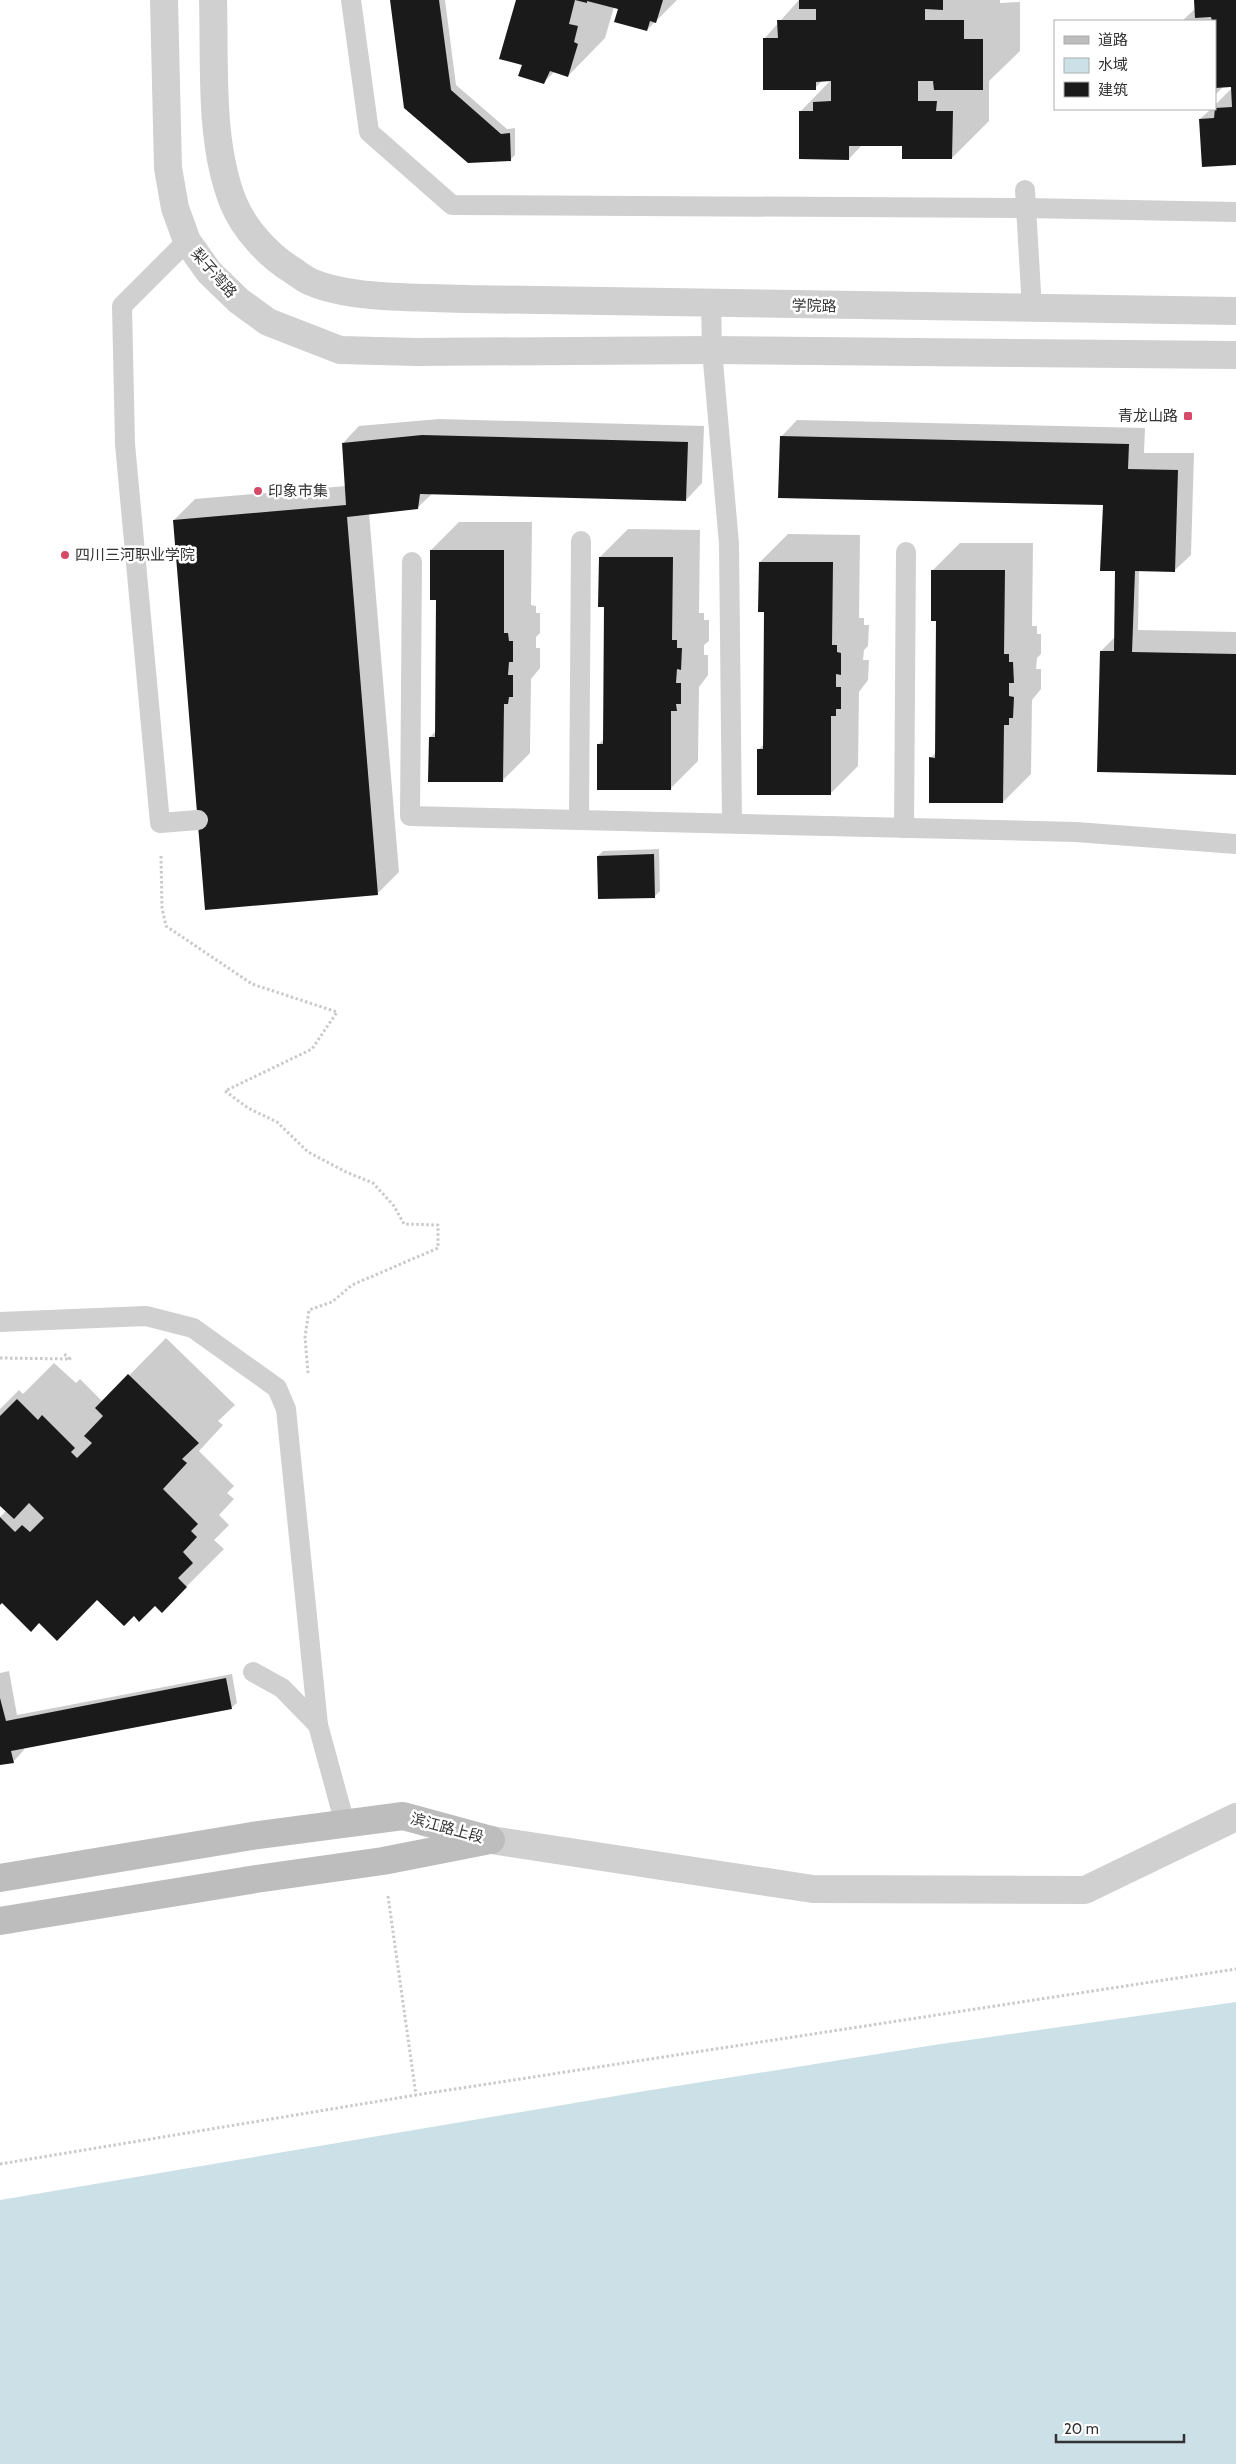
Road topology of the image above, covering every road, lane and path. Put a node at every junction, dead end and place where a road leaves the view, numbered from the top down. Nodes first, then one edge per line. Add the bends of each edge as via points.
1 (164, 0) edge
2 (213, 0) edge
3 (351, 0) edge
4 (1025, 199) junction
5 (1236, 212) edge
6 (187, 241) junction
7 (711, 304) junction
8 (1032, 309) junction
9 (1236, 311) edge
10 (712, 350) junction
11 (1236, 355) edge
12 (581, 541) dead end
13 (906, 552) dead end
14 (412, 562) dead end
15 (198, 820) dead end
16 (579, 820) junction
17 (160, 822) junction
18 (732, 823) junction
19 (904, 828) junction
20 (1236, 844) edge
21 (0, 1322) edge
22 (308, 1376) dead end
23 (253, 1672) dead end
24 (318, 1725) junction
25 (1236, 1817) edge
26 (345, 1824) junction
27 (492, 1840) junction
28 (383, 1861) junction
29 (0, 1878) edge
30 (0, 1921) edge
31 (1236, 1969) edge
32 (416, 2095) junction
33 (0, 2164) edge

1 - 6 street, 梨子湾路 via 168,168
2 - 7 street, 学院路 via 217,138 233,203 254,236 278,261 311,282 347,291 391,296
3 - 4 lane via 369,132 452,205
4 - 5 lane
4 - 8 lane
6 - 10 street, 梨子湾路 via 209,272 239,301 268,322 340,350
6 - 17 lane via 122,306 125,444
7 - 8 street, 学院路
7 - 10 lane
8 - 9 street, 学院路
10 - 11 street
10 - 18 lane via 729,544
12 - 16 lane
13 - 19 lane
14 - 16 lane via 410,816
15 - 17 lane
16 - 18 lane
17 - 22 path via 162,908 166,926 252,984 337,1012 312,1049 226,1091 248,1108 277,1122 308,1152 373,1183 394,1206 404,1224 438,1225 438,1248 352,1285 332,1302 308,1310 305,1337
18 - 19 lane
19 - 20 lane via 1076,832
21 - 24 lane via 146,1316 193,1328 278,1388 286,1409
23 - 24 lane via 282,1688
24 - 26 lane
25 - 27 street via 1085,1890 813,1889
26 - 27 main road, 滨江路上段 via 403,1816
26 - 29 main road, 滨江路上段 via 252,1836
27 - 28 main road, 滨江路上段
28 - 30 main road, 滨江路上段
28 - 32 path
31 - 32 path
32 - 33 path

